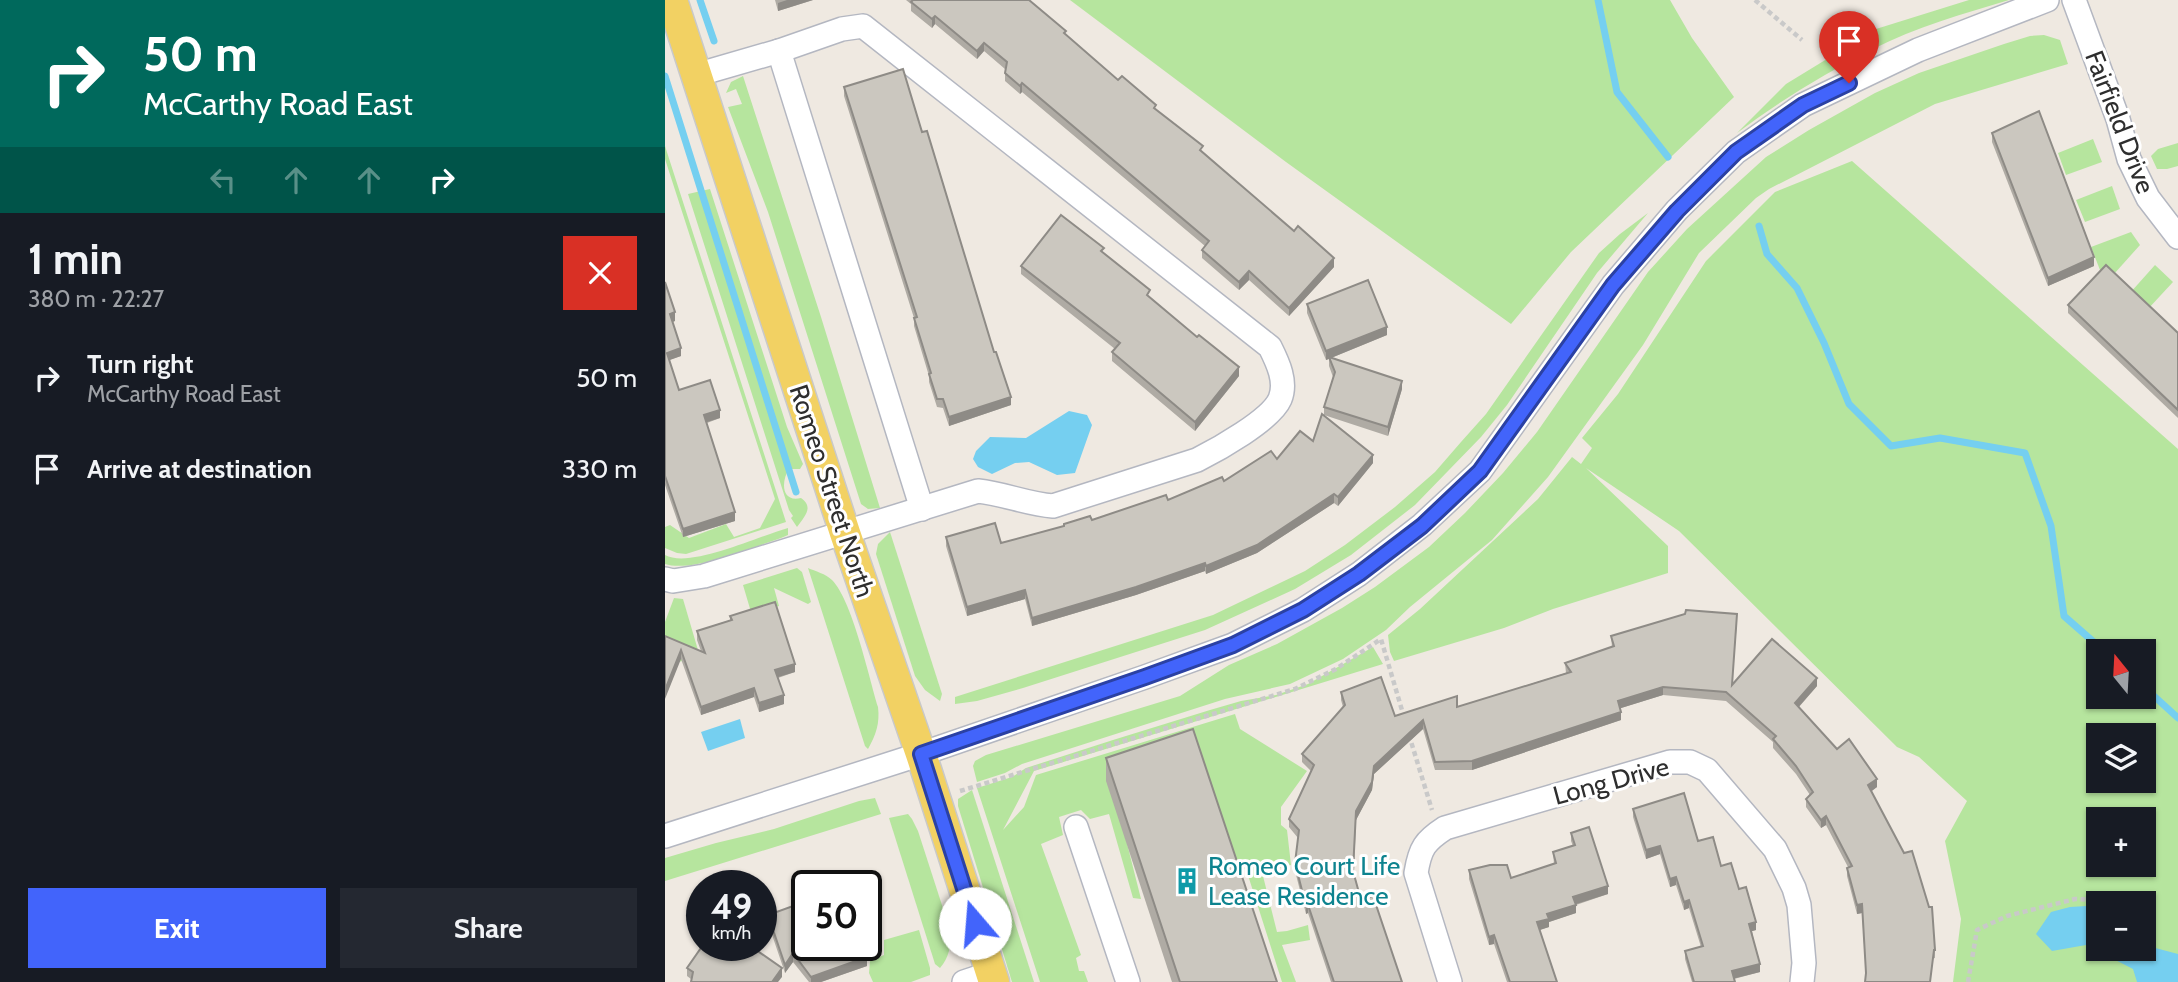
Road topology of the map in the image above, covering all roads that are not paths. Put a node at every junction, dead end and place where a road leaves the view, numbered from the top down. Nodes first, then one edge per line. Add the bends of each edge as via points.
1 (672, 0) edge
2 (2047, 0) edge
3 (2074, 0) edge
4 (779, 51) junction
5 (697, 75) junction
6 (2178, 237) edge
7 (922, 509) junction
8 (845, 533) junction
9 (665, 579) edge
10 (921, 754) junction
11 (1076, 827) dead end
12 (665, 836) edge
13 (983, 979) edge
14 (1128, 982) edge
15 (1450, 982) edge
16 (1802, 982) edge

1 - 5 main road, Romeo Street North
2 - 10 street via 1919,50 1803,105 1736,152 1613,285 1480,471 1422,526 1359,574 1303,610 1233,645
3 - 6 street, Fairfield Drive via 2129,159 2148,198
4 - 5 street
4 - 7 street
4 - 7 street via 842,29 869,29 1270,347 1279,366 1283,384 1279,400 1264,418 1197,460 1053,506 978,491
5 - 8 main road, Romeo Street North
7 - 8 street
8 - 9 street via 704,576
8 - 10 main road, Romeo Street North
10 - 12 street
10 - 13 main road, Romeo Street North
11 - 14 street
15 - 16 street, Long Drive via 1416,873 1428,839 1445,828 1670,762 1691,762 1707,770 1775,849 1800,905

